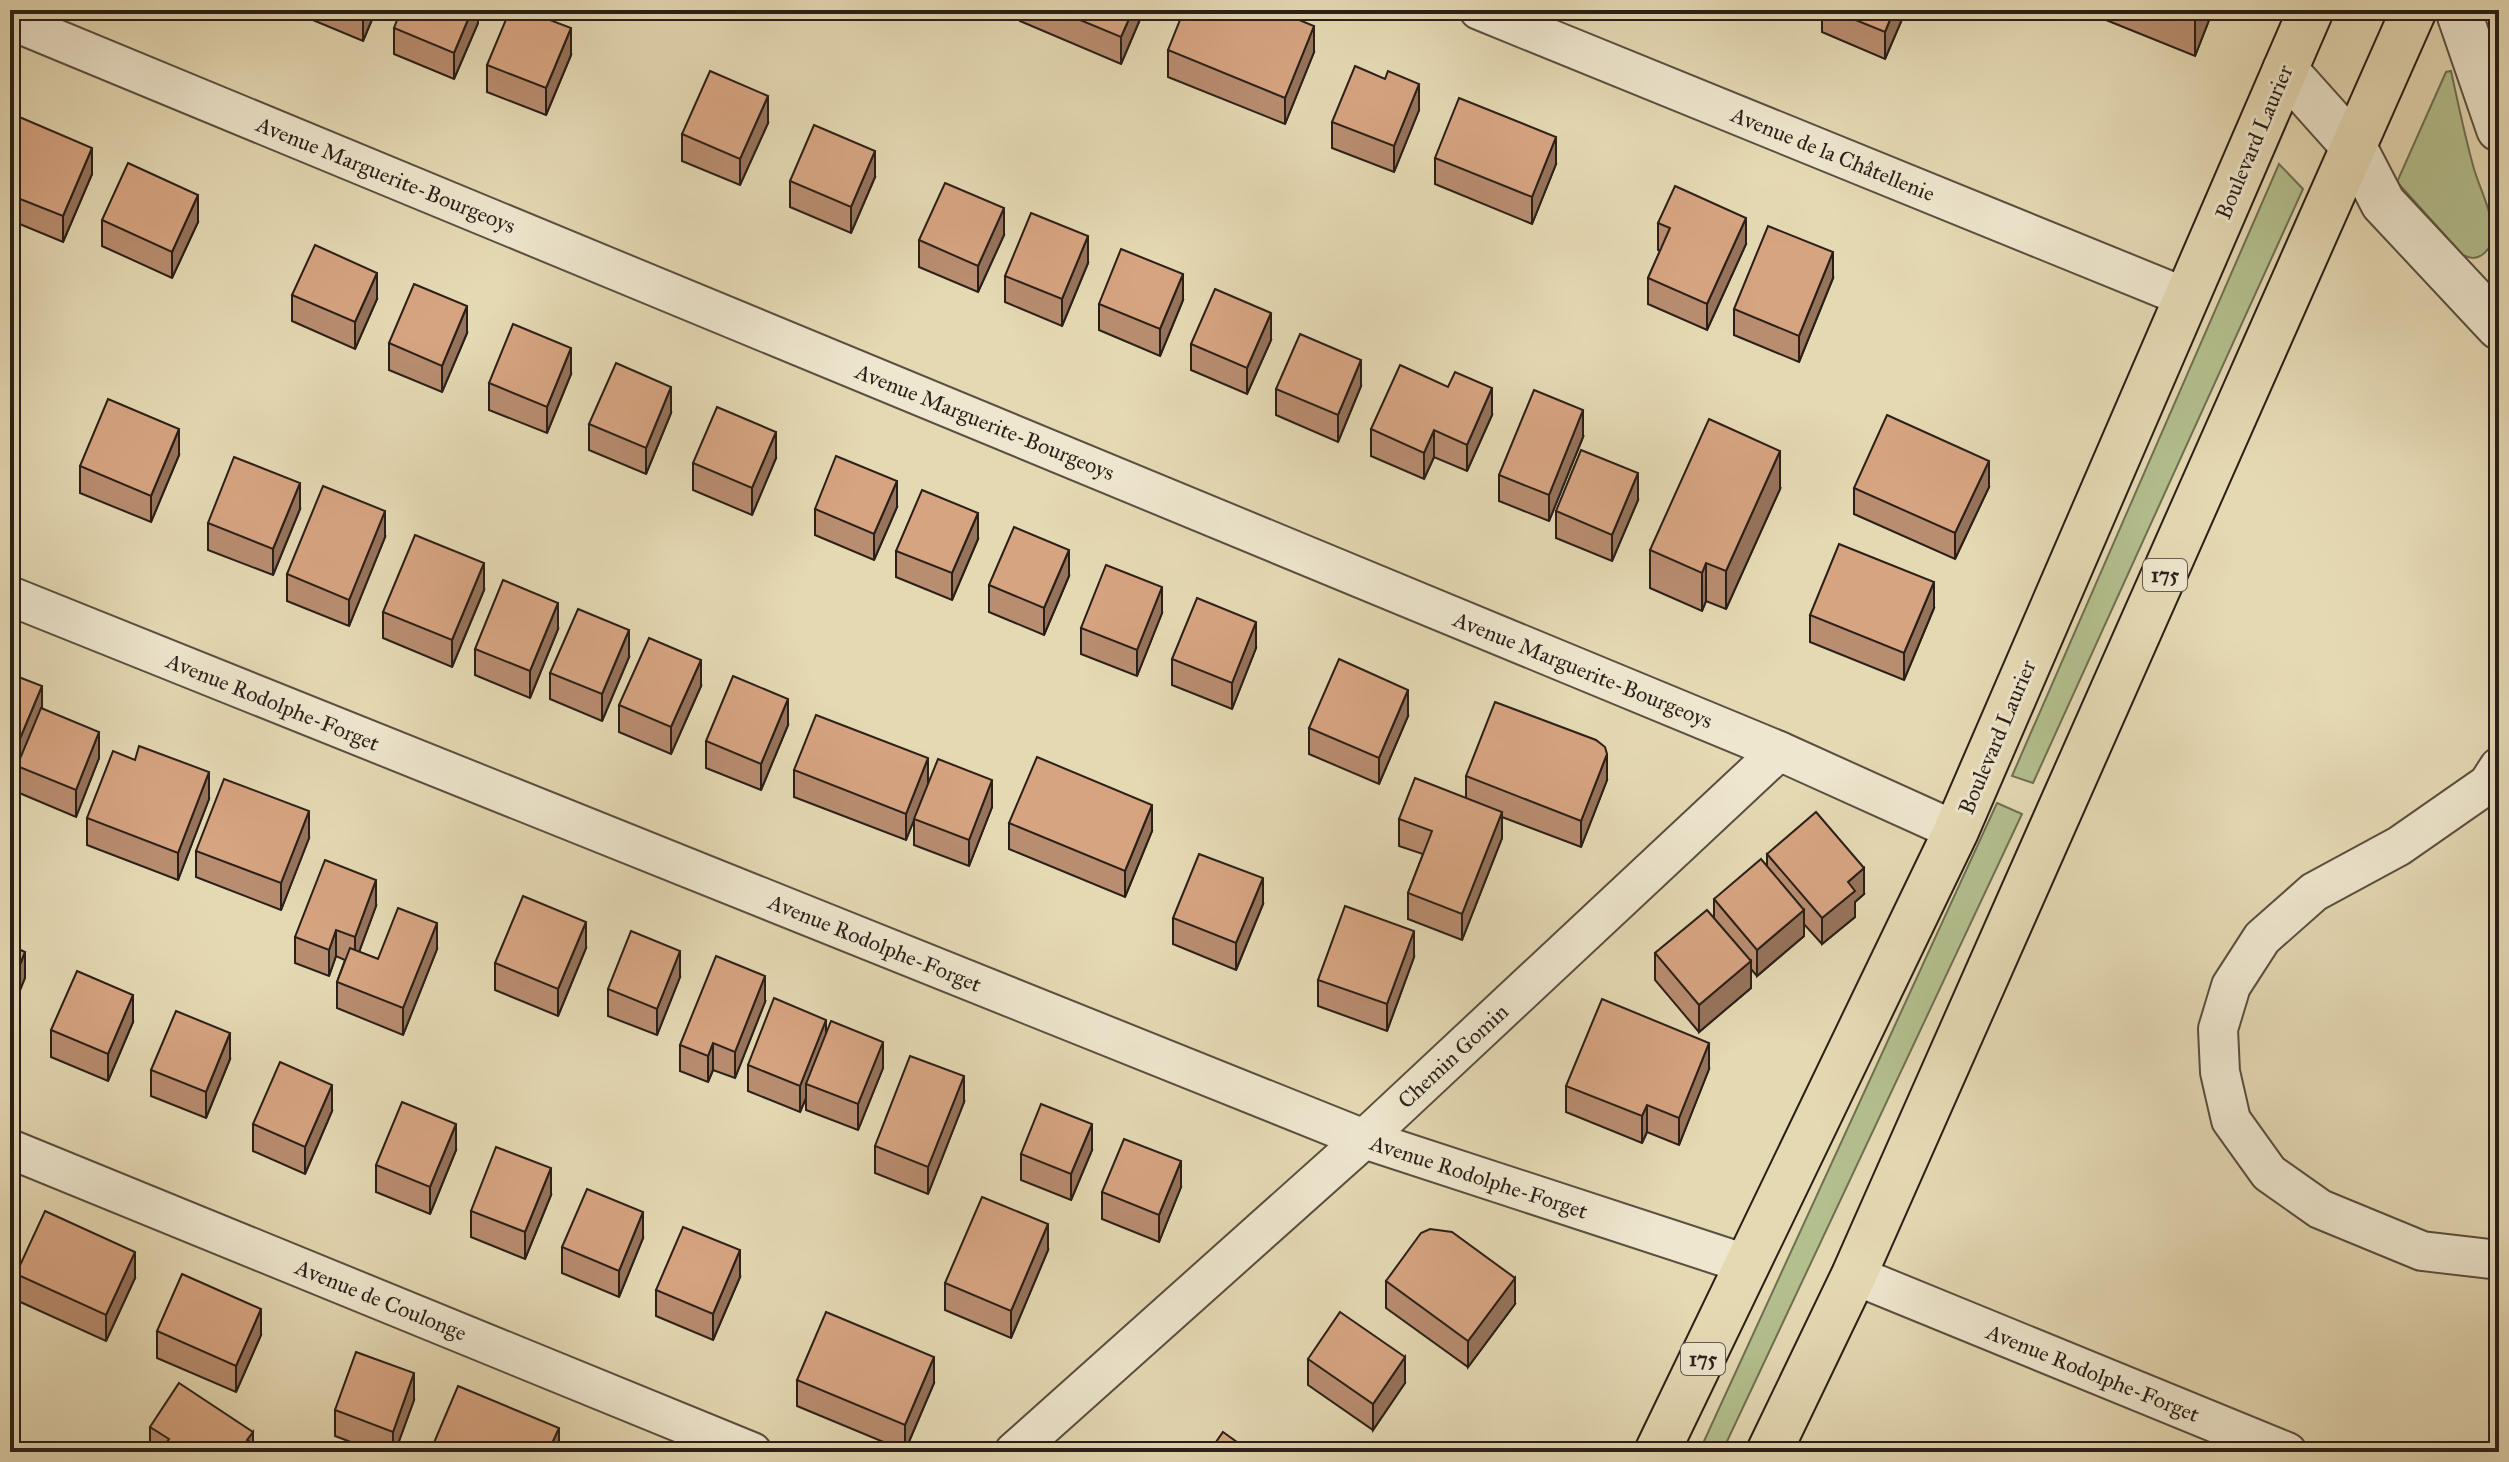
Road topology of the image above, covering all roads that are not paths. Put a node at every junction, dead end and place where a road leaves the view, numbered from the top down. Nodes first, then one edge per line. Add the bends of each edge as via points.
1 (1479, 10) edge
2 (2311, 10) edge
3 (2414, 10) edge
4 (2458, 10) edge
5 (10, 20) edge
6 (2285, 70) junction
7 (2499, 129) edge
8 (2354, 147) junction
9 (2187, 298) junction
10 (2499, 327) edge
11 (10, 596) edge
12 (1779, 751) junction
13 (2499, 767) edge
14 (1956, 831) junction
15 (1364, 1139) junction
16 (10, 1149) edge
17 (2499, 1260) edge
18 (1749, 1265) junction
19 (1854, 1275) junction
20 (752, 1452) edge
21 (1014, 1452) edge
22 (1657, 1452) edge
23 (1769, 1452) edge
24 (2287, 1452) edge

1 - 9 street, Avenue de la Châtellenie
2 - 6 main road, Boulevard Laurier / 175
3 - 8 main road, 175
4 - 7 street
5 - 12 street, Avenue Marguerite-Bourgeoys
6 - 8 street
6 - 9 main road, Boulevard Laurier / 175
8 - 10 street via 2383,203
8 - 19 main road, 175
9 - 14 main road, Boulevard Laurier / 175
11 - 15 street, Avenue Rodolphe-Forget
12 - 14 street, Avenue Marguerite-Bourgeoys
12 - 15 street, Chemin Gomin
13 - 17 street via 2488,784 2399,846 2314,892 2262,938 2231,986 2218,1029 2220,1072 2231,1120 2269,1173 2320,1209 2422,1251
14 - 18 main road, Boulevard Laurier / 175
15 - 18 street, Avenue Rodolphe-Forget
15 - 21 street, Chemin Gomin
16 - 20 street, Avenue de Coulonge
18 - 22 main road, Boulevard Laurier / 175
19 - 23 main road, 175
19 - 24 street, Avenue Rodolphe-Forget

